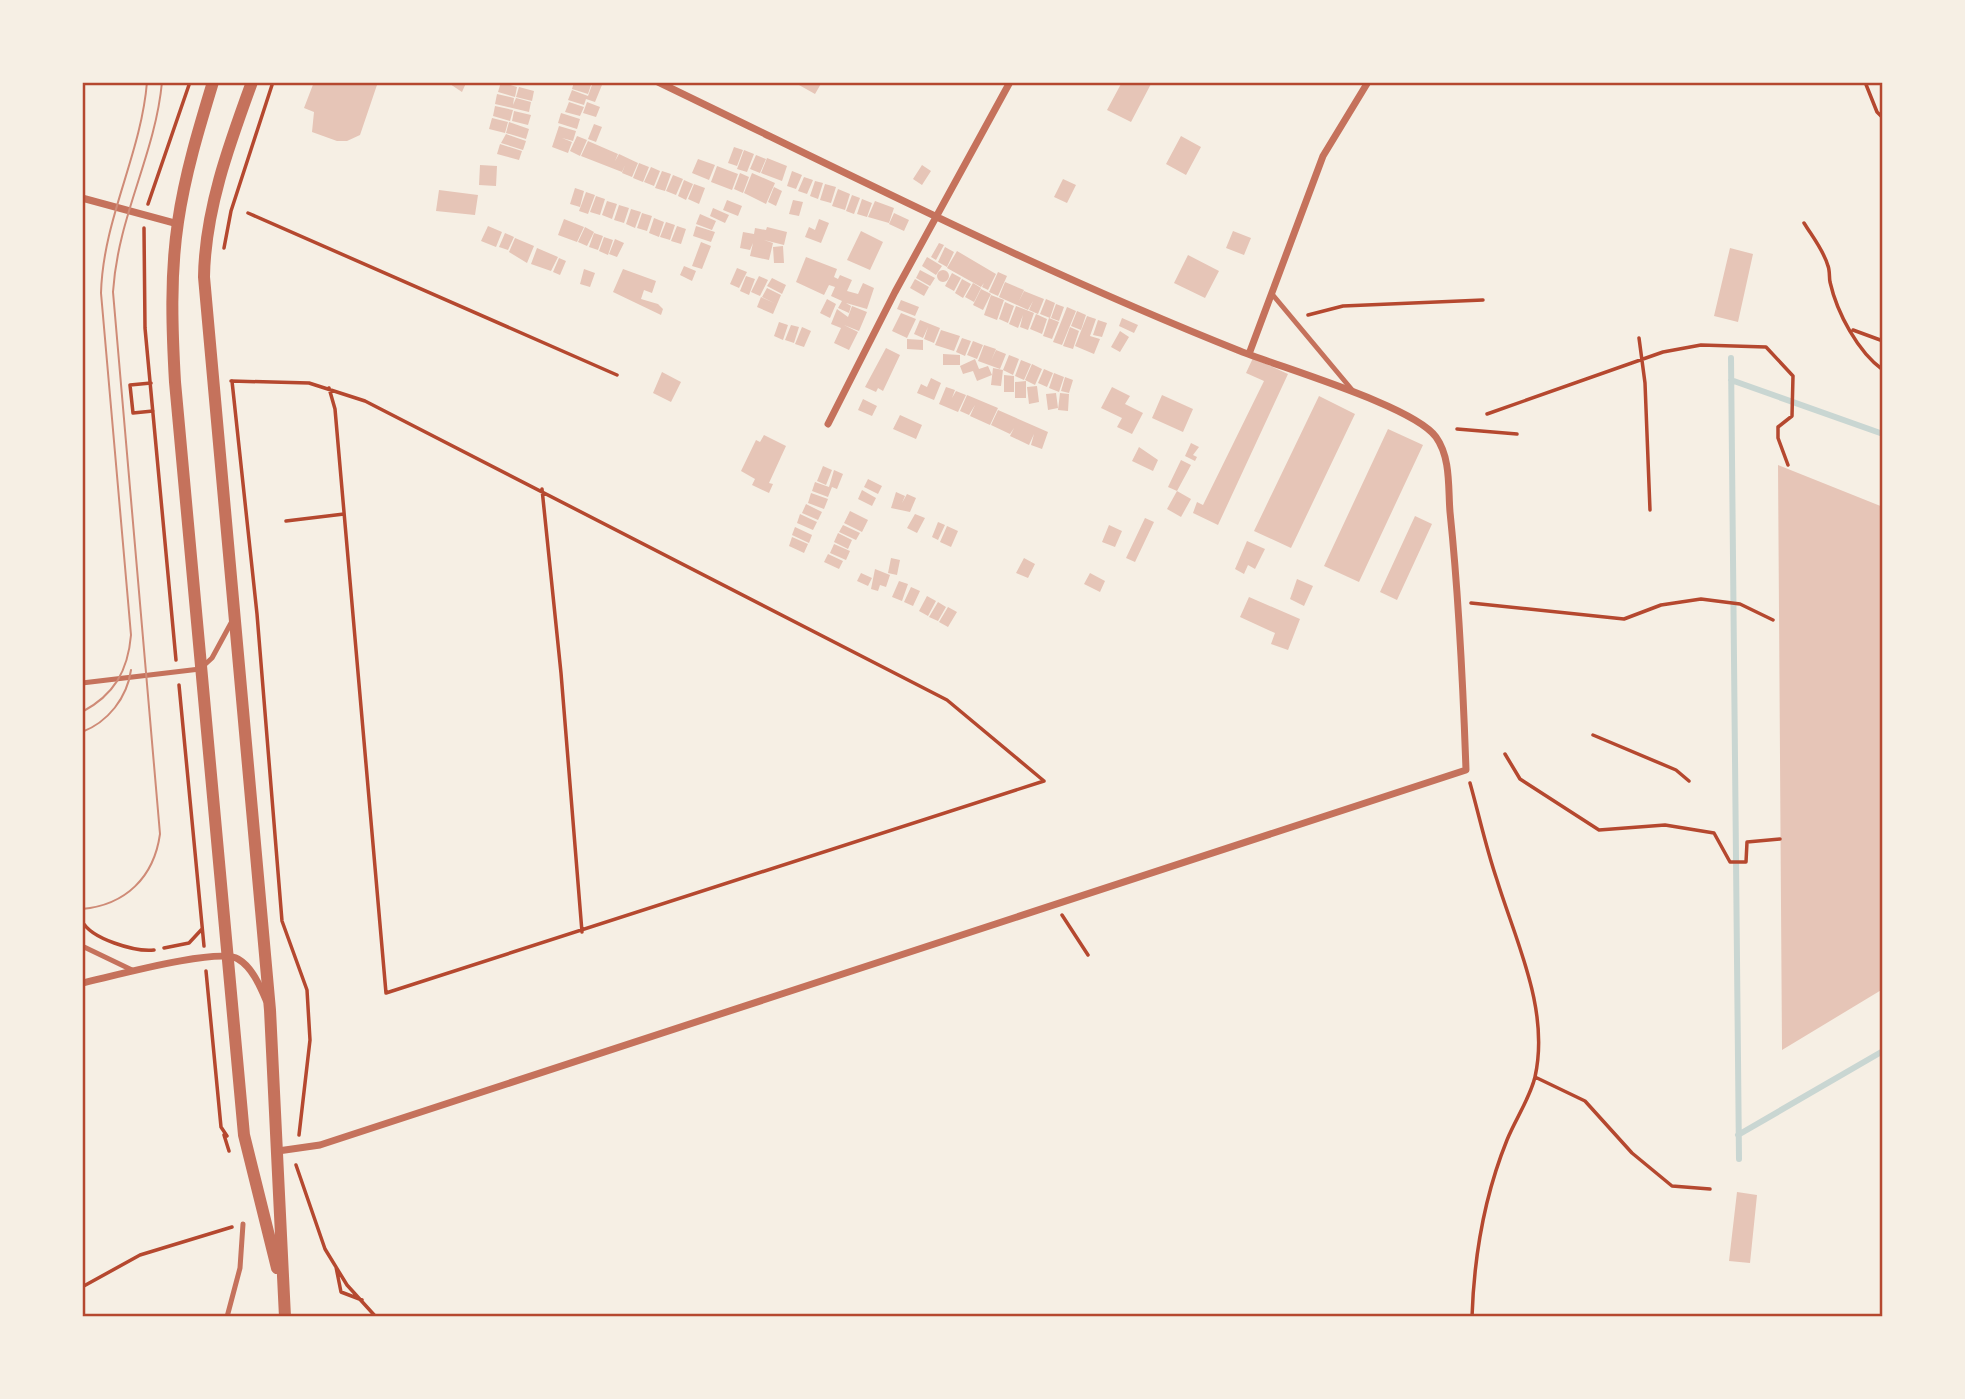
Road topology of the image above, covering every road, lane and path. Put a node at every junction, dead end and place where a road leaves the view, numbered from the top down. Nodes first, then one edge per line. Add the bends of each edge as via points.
1 (190, 82) edge
2 (214, 82) edge
3 (252, 82) edge
4 (273, 82) edge
5 (658, 82) edge
6 (1010, 82) edge
7 (1368, 82) edge
8 (1865, 82) edge
9 (1883, 118) edge
10 (82, 198) edge
11 (148, 202) dead end
12 (248, 214) dead end
13 (935, 218) junction
14 (1804, 223) dead end
15 (178, 224) junction
16 (144, 227) dead end
17 (222, 258) dead end
18 (1272, 294) junction
19 (1483, 300) dead end
20 (1293, 320) junction
21 (1851, 329) junction
22 (1639, 338) dead end
23 (1883, 341) edge
24 (1249, 355) junction
25 (1642, 360) junction
26 (231, 368) dead end
27 (1883, 370) edge
28 (617, 375) dead end
29 (232, 381) junction
30 (150, 383) junction
31 (329, 388) junction
32 (1355, 393) junction
33 (153, 411) junction
34 (1487, 414) dead end
35 (828, 424) dead end
36 (1457, 429) dead end
37 (1517, 435) dead end
38 (1788, 466) dead end
39 (542, 489) junction
40 (1650, 510) dead end
41 (344, 514) junction
42 (285, 521) dead end
43 (1459, 602) junction
44 (235, 614) junction
45 (1773, 620) dead end
46 (176, 657) dead end
47 (200, 669) junction
48 (82, 683) edge
49 (179, 690) dead end
50 (1592, 735) dead end
51 (1505, 754) dead end
52 (1466, 770) junction
53 (1689, 781) dead end
54 (1780, 839) dead end
55 (1055, 905) junction
56 (82, 921) edge
57 (202, 929) junction
58 (582, 932) junction
59 (82, 946) edge
60 (228, 955) junction
61 (1088, 955) dead end
62 (205, 957) junction
63 (135, 972) junction
64 (82, 983) edge
65 (270, 1010) junction
66 (1535, 1077) junction
67 (288, 1130) dead end
68 (233, 1137) dead end
69 (285, 1150) junction
70 (1710, 1189) dead end
71 (243, 1224) joint
72 (336, 1265) junction
73 (82, 1287) edge
74 (363, 1300) junction
75 (285, 1315) edge
76 (227, 1317) edge
77 (376, 1317) edge
78 (1472, 1317) edge

1 - 11 path
2 - 15 street via 192,152
3 - 44 street via 213,200 204,277
4 - 17 path via 231,211
5 - 13 street
6 - 13 street
7 - 18 street via 1323,156
8 - 9 path
10 - 15 street
12 - 28 path
13 - 24 street
13 - 35 street
14 - 21 path via 1829,266 1829,282
15 - 47 street via 172,316 174,373
16 - 30 path
18 - 20 lane
18 - 24 street
19 - 20 path via 1343,306
20 - 32 lane
21 - 23 path
21 - 27 path via 1868,359
22 - 25 path
24 - 32 street
25 - 34 path
25 - 38 path via 1702,345 1766,347 1793,376 1792,416 1778,426
25 - 40 path
26 - 29 path
29 - 31 path via 309,383
29 - 67 path via 282,921 307,990 310,1040 301,1130
30 - 33 path
30 - 33 path via 130,385 132,404 133,413
31 - 39 path via 365,401
31 - 41 path
32 - 43 street via 1415,418 1432,432 1443,450
33 - 46 path
36 - 37 path
39 - 58 path
39 - 58 path via 947,700 1044,782
41 - 42 path
41 - 58 path via 386,993
43 - 45 path via 1624,618 1661,605 1701,599 1740,604
43 - 52 street
44 - 47 lane via 212,658
44 - 65 street
47 - 48 lane
47 - 60 street
49 - 57 path
50 - 53 path via 1676,770
51 - 54 path via 1520,779 1599,830 1665,825 1714,833 1730,862 1746,862 1747,842
52 - 55 street
52 - 66 path via 1531,987 1538,1031
55 - 61 path
55 - 69 street via 320,1145
56 - 57 path via 86,928 136,951 189,943
57 - 62 path
59 - 63 lane
60 - 62 street
60 - 65 street via 249,969
60 - 75 street via 246,1152 269,1230
62 - 63 street
62 - 68 path via 221,1127
63 - 64 street
65 - 69 street
66 - 70 path via 1585,1101 1640,1160 1672,1186
66 - 78 path via 1486,1199 1473,1275
69 - 72 path via 324,1249
69 - 75 street
71 - 73 path via 164,1246
71 - 76 lane via 240,1268
72 - 74 path via 347,1285
72 - 74 path via 341,1293
74 - 77 path

